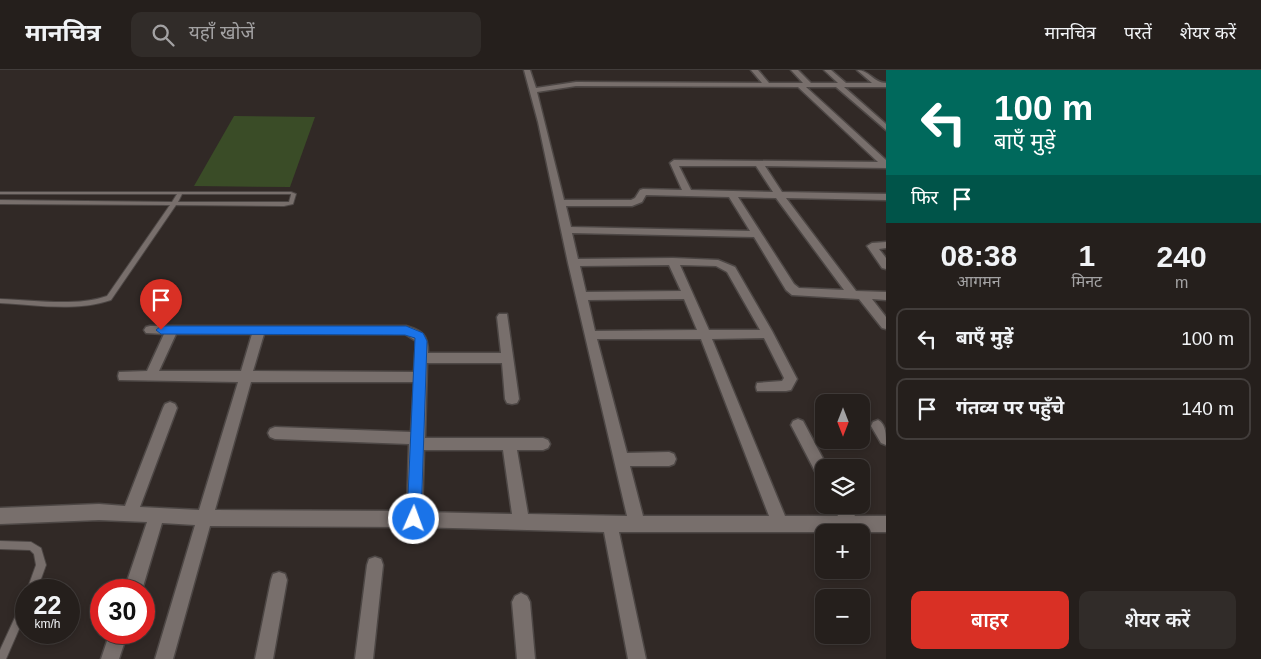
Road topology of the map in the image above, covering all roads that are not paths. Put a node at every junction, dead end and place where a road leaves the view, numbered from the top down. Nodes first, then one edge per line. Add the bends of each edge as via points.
1 (527, 70) edge
2 (754, 70) edge
3 (794, 70) edge
4 (828, 70) edge
5 (860, 70) edge
6 (767, 84) junction
7 (800, 85) junction
8 (809, 85) junction
9 (841, 85) junction
10 (882, 85) edge
11 (533, 91) junction
12 (886, 91) edge
13 (886, 128) edge
14 (759, 164) junction
15 (886, 165) edge
16 (0, 193) edge
17 (181, 193) junction
18 (688, 193) junction
19 (732, 194) junction
20 (779, 195) junction
21 (886, 197) edge
22 (0, 202) edge
23 (560, 203) junction
24 (173, 204) junction
25 (567, 230) junction
26 (758, 234) junction
27 (886, 245) edge
28 (673, 261) junction
29 (574, 263) junction
30 (886, 266) edge
31 (687, 295) junction
32 (858, 295) junction
33 (581, 296) junction
34 (886, 296) edge
35 (0, 301) edge
36 (503, 317) dead end
37 (886, 325) edge
38 (150, 330) dead end
39 (259, 330) junction
40 (172, 331) junction
41 (768, 334) junction
42 (590, 335) junction
43 (705, 335) junction
44 (420, 358) junction
45 (508, 358) junction
46 (151, 375) junction
47 (124, 376) dead end
48 (245, 376) junction
49 (419, 377) junction
50 (762, 387) dead end
51 (512, 399) dead end
52 (170, 408) dead end
53 (798, 425) dead end
54 (878, 426) dead end
55 (275, 433) dead end
56 (886, 439) edge
57 (416, 441) junction
58 (509, 444) junction
59 (544, 444) dead end
60 (669, 459) dead end
61 (816, 459) edge
62 (621, 460) junction
63 (130, 513) junction
64 (845, 514) edge
65 (157, 515) junction
66 (0, 516) edge
67 (205, 518) junction
68 (414, 519) junction
69 (521, 522) junction
70 (610, 524) junction
71 (637, 524) junction
72 (780, 524) junction
73 (815, 524) edge
74 (851, 524) edge
75 (870, 524) edge
76 (886, 524) edge
77 (0, 546) edge
78 (375, 565) dead end
79 (36, 579) edge
80 (137, 579) edge
81 (279, 580) dead end
82 (521, 602) dead end
83 (15, 627) edge
84 (115, 644) edge
85 (0, 659) edge
86 (110, 659) edge
87 (164, 659) edge
88 (264, 659) edge
89 (364, 659) edge
90 (526, 659) edge
91 (636, 659) edge

1 - 11 street
2 - 6 street
3 - 8 street
4 - 9 street
5 - 10 street
6 - 7 street
6 - 11 street via 580,84
7 - 8 street
7 - 15 street
8 - 9 street
9 - 10 street
9 - 13 street
10 - 12 street
11 - 23 street
14 - 15 street
14 - 18 street via 674,163
14 - 20 street
16 - 17 lane
17 - 24 lane
17 - 24 lane via 294,194 291,203 287,204
18 - 19 street
18 - 23 street via 643,192 639,200 632,203
19 - 20 street
19 - 26 street
20 - 21 street
20 - 32 street
22 - 24 lane
23 - 25 street
24 - 35 lane via 114,293 104,301
25 - 26 street
25 - 29 street
26 - 32 street via 796,292
27 - 30 street via 872,246
28 - 29 street
28 - 31 street
28 - 41 street via 726,266
29 - 33 street
31 - 33 street
31 - 43 street
32 - 34 street
32 - 37 street
33 - 42 street
36 - 45 street
38 - 40 street
39 - 40 street
39 - 44 street via 406,330 422,341
39 - 48 street
40 - 46 street
41 - 43 street
41 - 50 street via 791,379 786,386
42 - 43 street
42 - 62 street
43 - 72 street
44 - 45 street
44 - 49 street
45 - 51 street
46 - 47 street
46 - 48 street
48 - 49 street
48 - 67 street
49 - 57 street
52 - 63 street
53 - 61 street
54 - 56 street
55 - 57 street
57 - 58 street
57 - 68 street
58 - 59 street
58 - 69 street
60 - 62 street
62 - 71 street
63 - 65 street
63 - 66 street
64 - 74 street
65 - 67 street
65 - 80 street
67 - 68 street
67 - 87 street
68 - 69 street
69 - 70 street
70 - 71 street
70 - 91 street
71 - 72 street
72 - 73 street
75 - 76 street
77 - 79 lane via 31,546 38,551 41,565
78 - 89 street
81 - 88 street
82 - 90 street
83 - 85 lane
84 - 86 street

